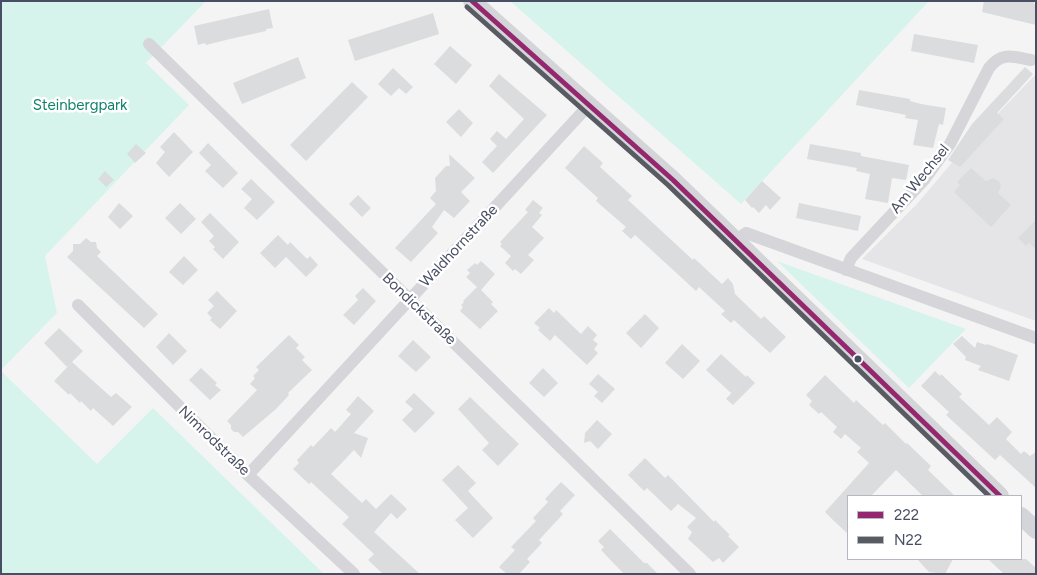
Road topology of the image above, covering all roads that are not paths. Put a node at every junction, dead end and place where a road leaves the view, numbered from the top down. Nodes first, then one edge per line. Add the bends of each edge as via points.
1 (472, 1) edge
2 (149, 44) dead end
3 (1031, 60) dead end
4 (588, 105) junction
5 (735, 241) junction
6 (846, 270) junction
7 (410, 299) junction
8 (78, 305) dead end
9 (1036, 338) edge
10 (248, 475) junction
11 (999, 495) edge
12 (354, 574) edge
13 (690, 574) edge

1 - 4 main road
2 - 7 street, Bondickstraße
3 - 6 street, Am Wechsel via 1005,56 996,60 950,144 924,180 851,258
4 - 5 main road via 673,180
4 - 7 street, Waldhornstraße
5 - 6 street via 746,232
5 - 11 main road
6 - 9 street
7 - 10 street, Waldhornstraße
7 - 13 street, Bondickstraße
8 - 10 street, Nimrodstraße
10 - 12 street, Nimrodstraße

